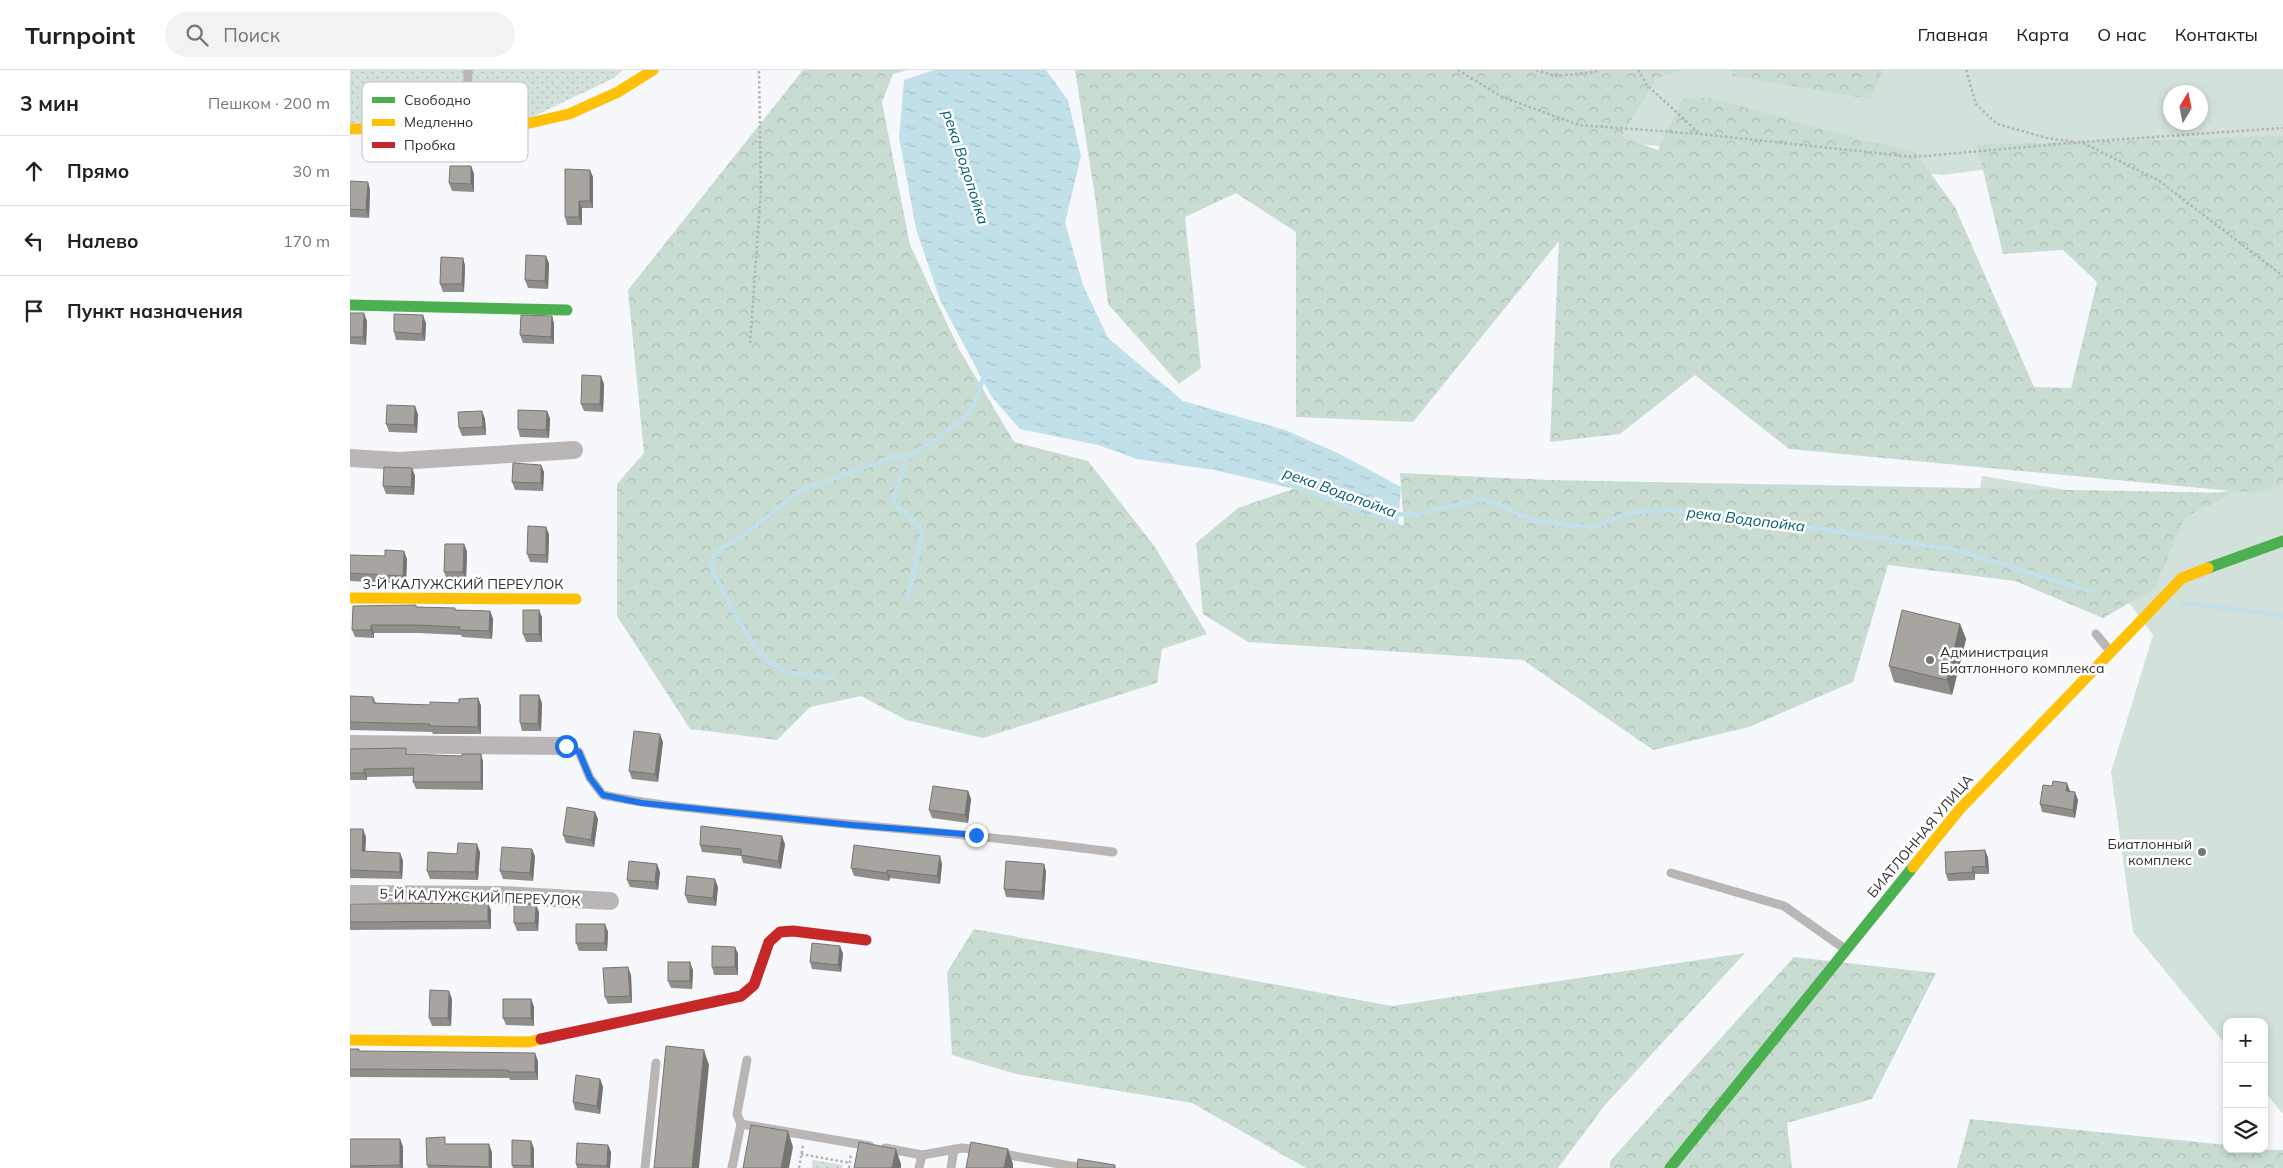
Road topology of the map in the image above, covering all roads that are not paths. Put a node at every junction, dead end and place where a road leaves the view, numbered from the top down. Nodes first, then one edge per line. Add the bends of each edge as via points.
1 (653, 70) edge
2 (528, 124) edge
3 (350, 305) edge
4 (567, 310) dead end
5 (574, 450) dead end
6 (350, 458) edge
7 (2283, 541) edge
8 (350, 598) edge
9 (576, 599) dead end
10 (2096, 634) dead end
11 (2111, 653) junction
12 (350, 744) edge
13 (566, 746) joint
14 (1113, 852) dead end
15 (1671, 874) dead end
16 (350, 894) edge
17 (610, 902) dead end
18 (866, 940) dead end
19 (1845, 949) junction
20 (350, 1040) edge
21 (747, 1060) dead end
22 (656, 1063) dead end
23 (741, 1124) junction
24 (954, 1149) junction
25 (922, 1155) junction
26 (645, 1168) edge
27 (732, 1168) edge
28 (919, 1168) edge
29 (951, 1168) edge
30 (1082, 1168) edge
31 (1670, 1168) edge

1 - 2 street via 618,92 569,114
3 - 4 street
5 - 6 street via 398,461
7 - 11 street, БИАТЛОННАЯ УЛИЦА via 2182,578
8 - 9 street, 3-Й КАЛУЖСКИЙ ПЕРЕУЛОК
10 - 11 lane
11 - 19 street, БИАТЛОННАЯ УЛИЦА via 1959,810
12 - 13 street
13 - 14 lane via 579,752 590,778 603,795 642,803 976,835
15 - 19 lane via 1784,906
16 - 17 street, 5-Й КАЛУЖСКИЙ ПЕРЕУЛОК via 501,895
18 - 20 street via 780,932 769,942 754,985 741,996 529,1042
19 - 31 street, БИАТЛОННАЯ УЛИЦА
21 - 23 lane via 737,1114
22 - 26 lane
23 - 25 lane
23 - 27 lane
24 - 25 lane
24 - 29 lane
24 - 30 lane via 970,1148
25 - 28 lane

